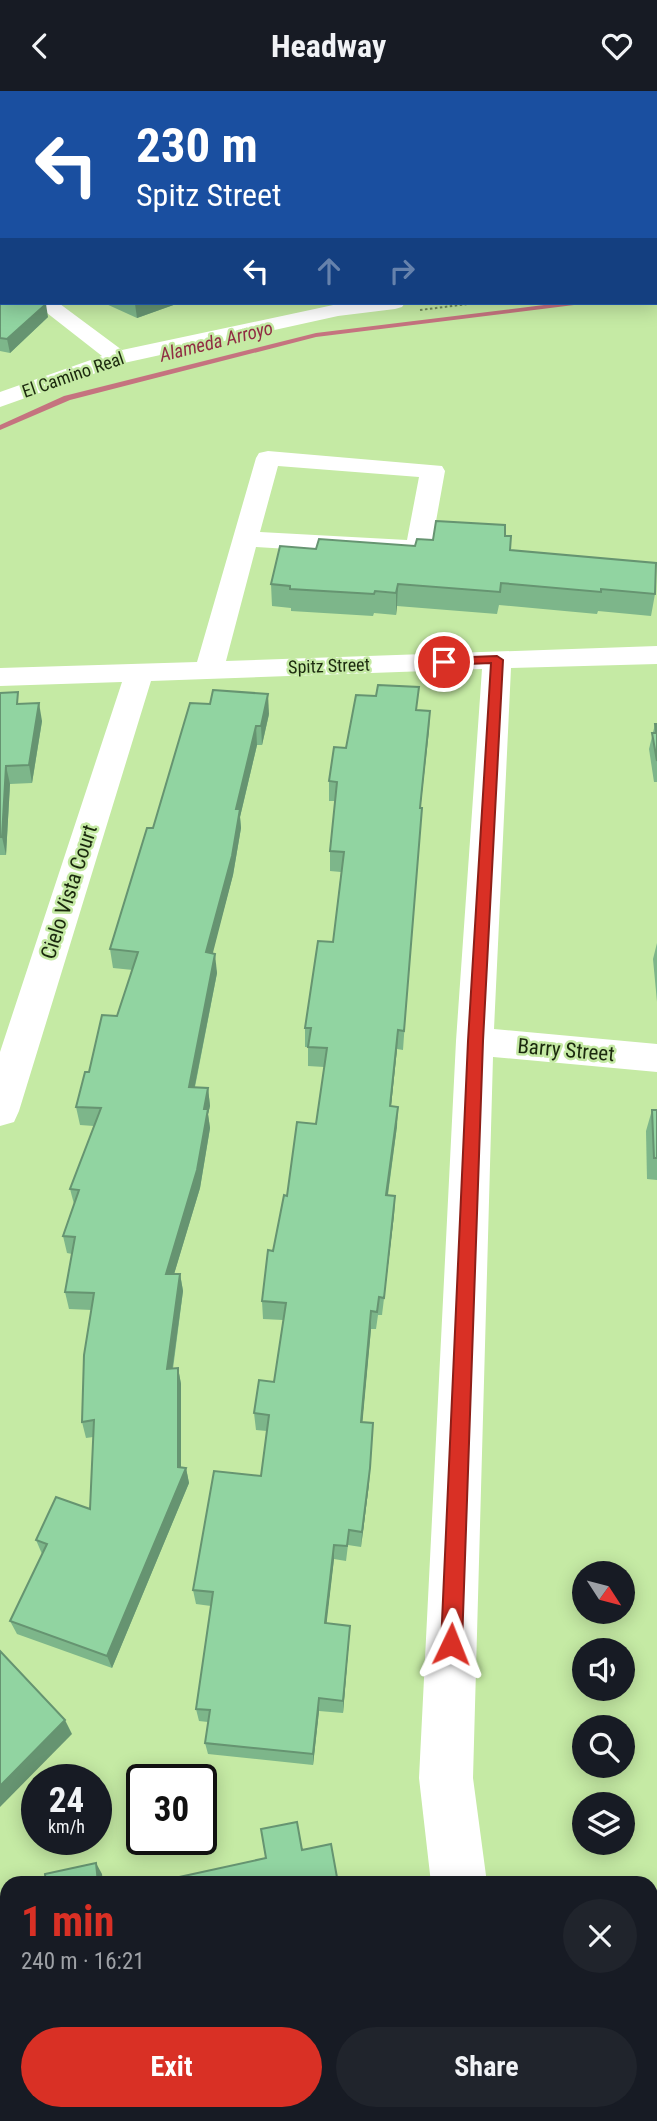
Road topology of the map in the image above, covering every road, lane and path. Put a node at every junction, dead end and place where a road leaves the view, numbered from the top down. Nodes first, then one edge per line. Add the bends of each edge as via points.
1 (58, 305) edge
2 (379, 305) edge
3 (117, 358) junction
4 (0, 400) edge
5 (246, 538) junction
6 (657, 655) edge
7 (497, 660) junction
8 (208, 671) junction
9 (139, 674) junction
10 (0, 677) edge
11 (475, 1041) junction
12 (657, 1058) edge
13 (0, 1111) edge
14 (458, 1876) edge

1 - 3 street
2 - 3 street, El Camino Real
3 - 4 street, El Camino Real
5 - 5 street via 268,458 433,471 435,524 418,549
5 - 8 street
6 - 7 street, Spitz Street
7 - 8 street, Spitz Street
7 - 11 street
8 - 9 street, Spitz Street
9 - 10 street, Spitz Street
9 - 13 street, Cielo Vista Court
11 - 12 street, Barry Street
11 - 14 street via 446,1778

